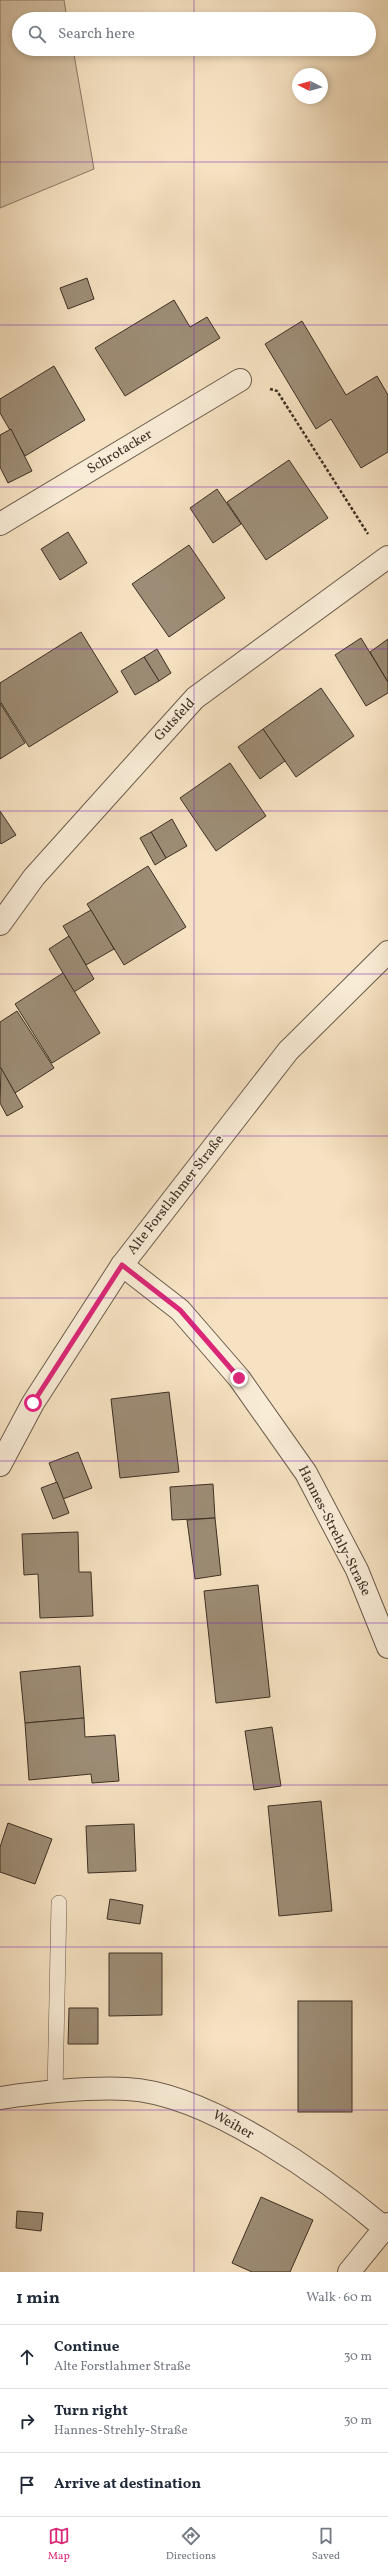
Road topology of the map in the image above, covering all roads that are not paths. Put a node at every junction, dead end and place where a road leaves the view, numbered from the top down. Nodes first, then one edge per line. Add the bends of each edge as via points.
1 (240, 380) road end
2 (0, 524) edge
3 (386, 558) edge
4 (0, 924) edge
5 (388, 952) edge
6 (122, 1265) junction
7 (0, 1465) edge
8 (388, 1647) edge
9 (59, 1903) dead end
10 (55, 2092) junction
11 (0, 2098) edge
12 (387, 2228) edge
13 (350, 2272) edge

1 - 2 street, Schrotacker
3 - 4 street, Gutsfeld via 195,698 34,877
5 - 6 street, Alte Forstlahmer Straße via 288,1051
6 - 7 street, Alte Forstlahmer Straße via 33,1403
6 - 8 street, Hannes-Strehly-Straße via 180,1310 239,1378 306,1473 357,1570
9 - 10 lane
10 - 11 street, Weiher
10 - 12 street, Weiher via 128,2089 186,2101 236,2125 331,2186
12 - 13 street

